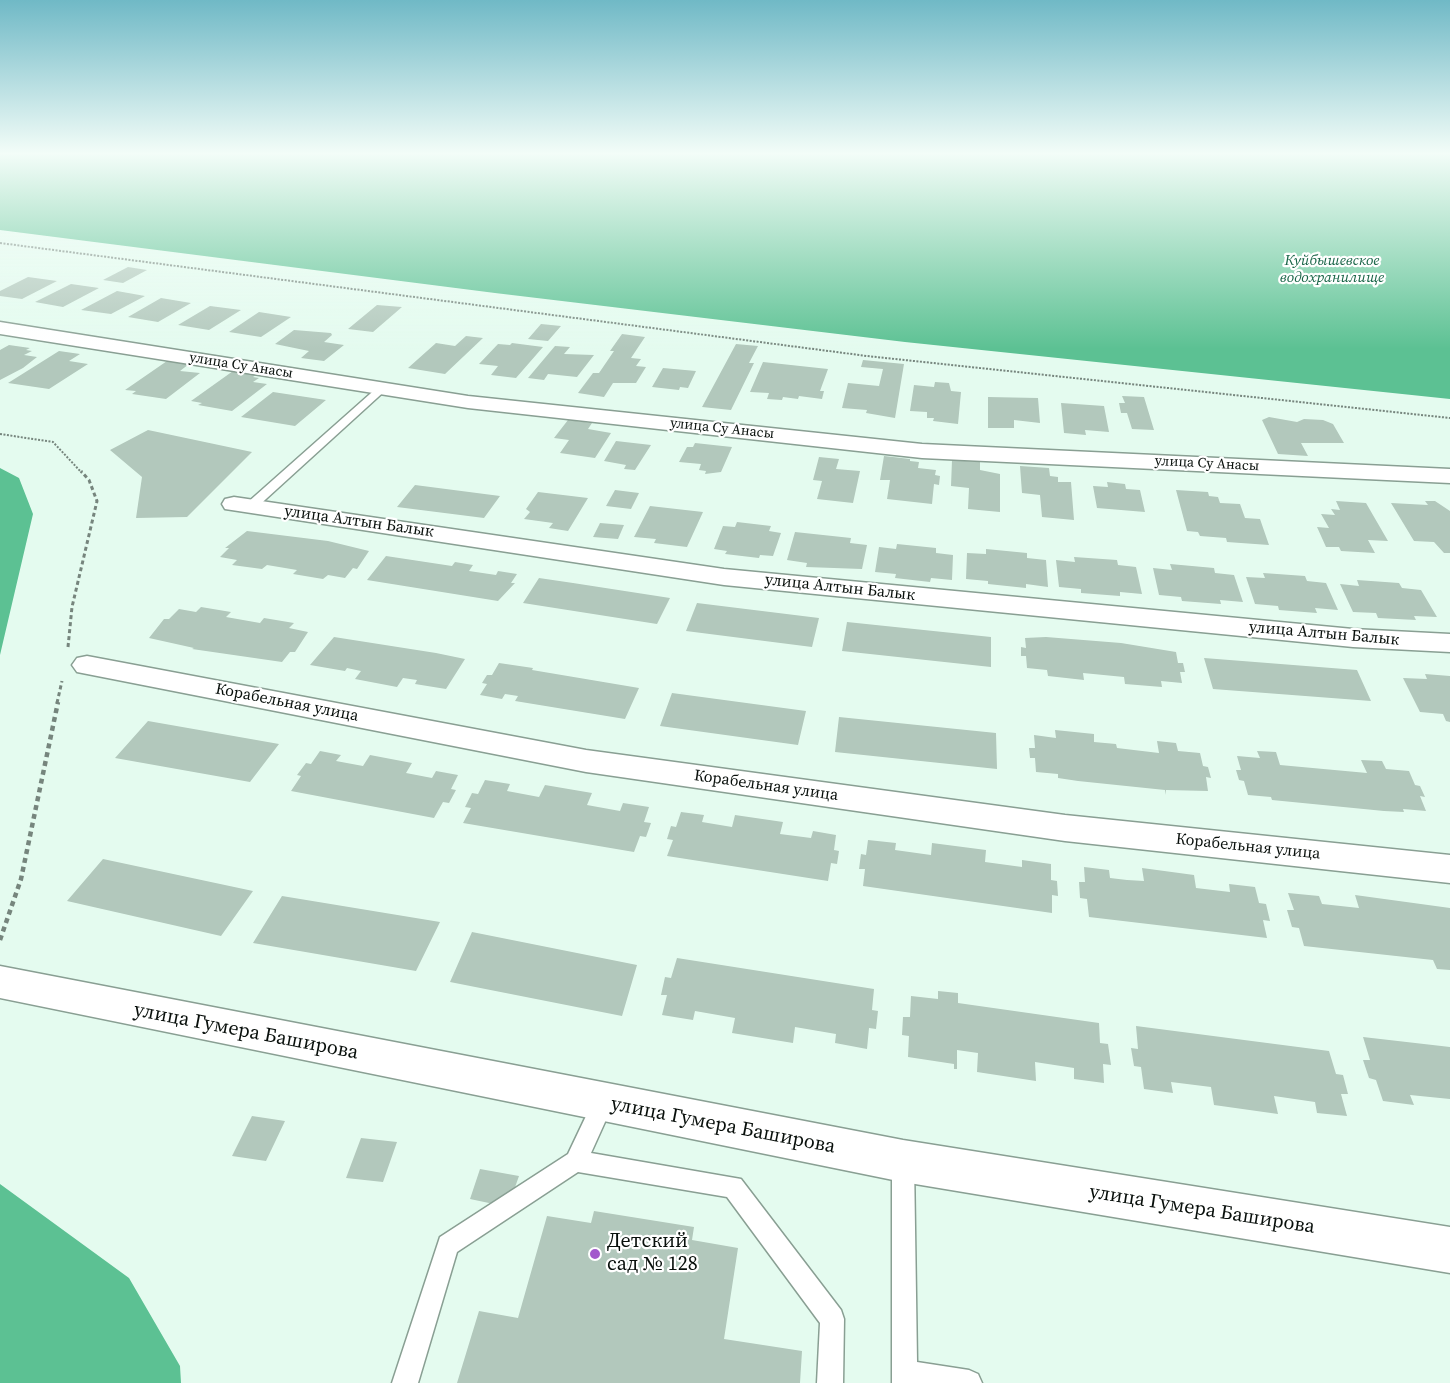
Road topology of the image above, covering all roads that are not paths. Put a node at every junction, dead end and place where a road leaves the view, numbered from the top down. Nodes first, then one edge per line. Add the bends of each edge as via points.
1 (0, 328) edge
2 (383, 388) junction
3 (1450, 476) edge
4 (242, 505) joint
5 (1450, 643) edge
6 (73, 663) road end
7 (1450, 868) edge
8 (0, 982) edge
9 (603, 1102) junction
10 (576, 1161) junction
11 (903, 1161) junction
12 (1450, 1250) edge
13 (905, 1378) edge
14 (405, 1383) edge
15 (830, 1383) edge
16 (969, 1383) edge

1 - 2 street, улица Су Анасы
2 - 3 street, улица Су Анасы via 468,402 922,451
2 - 4 lane
4 - 5 street, улица Алтын Балык via 724,577 1341,637
6 - 7 street, Корабельная улица via 585,761 1065,828
8 - 9 street, улица Гумера Баширова
9 - 10 lane
9 - 11 street, улица Гумера Баширова
10 - 14 lane via 448,1245
10 - 15 lane via 733,1187 832,1319
11 - 12 street, улица Гумера Баширова
11 - 13 lane
13 - 16 lane

